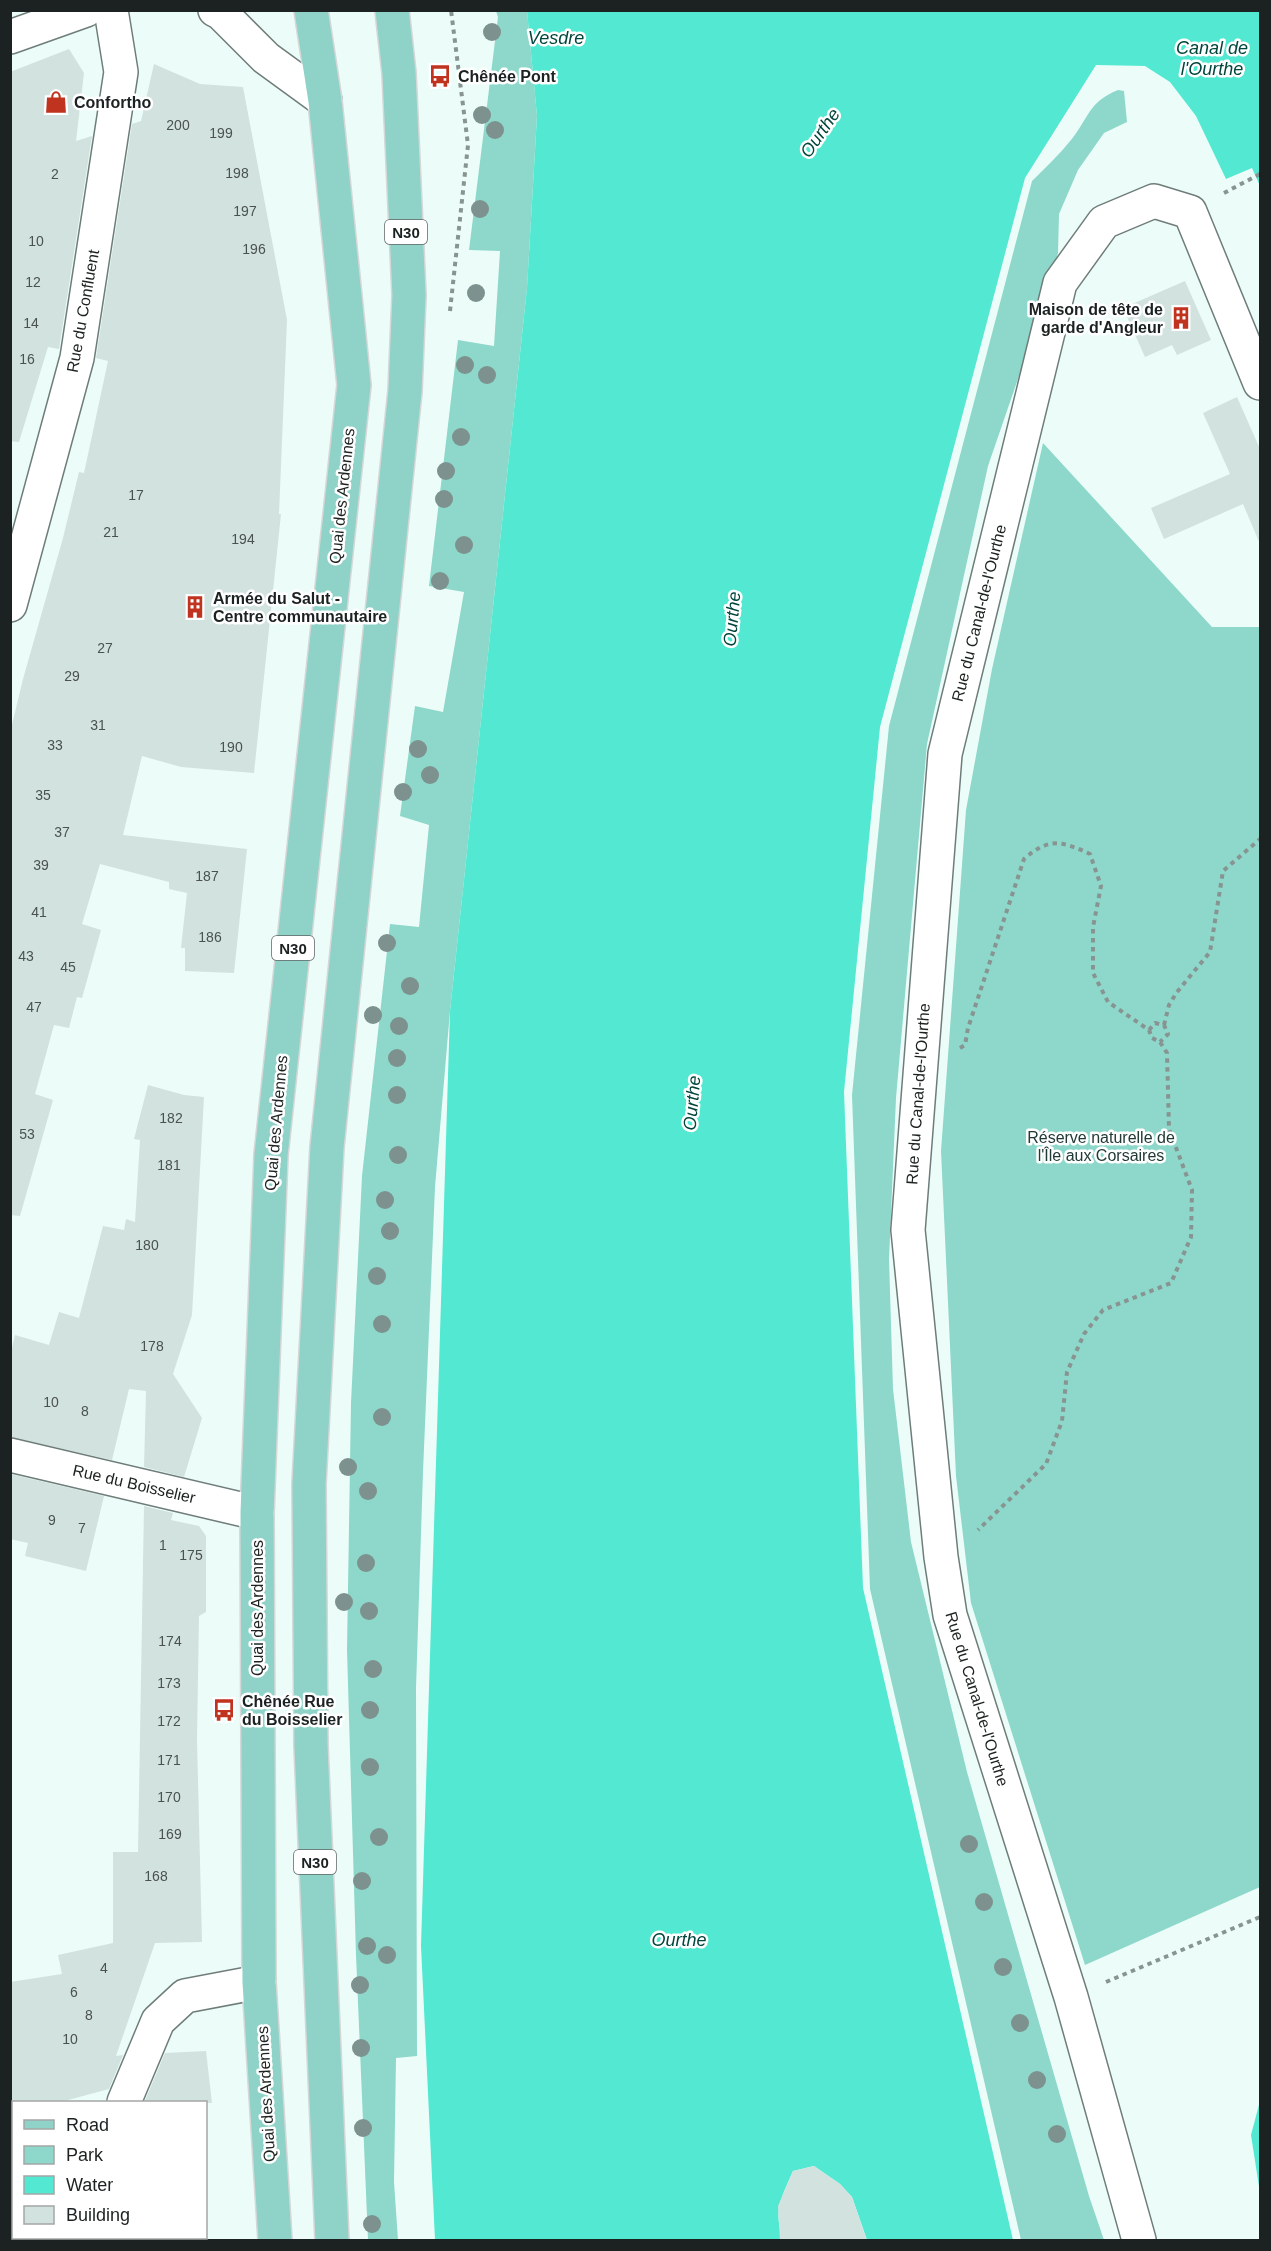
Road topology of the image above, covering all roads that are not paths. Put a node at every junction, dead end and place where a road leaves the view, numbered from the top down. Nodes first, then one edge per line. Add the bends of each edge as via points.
1 (86, 10) edge
2 (111, 10) edge
3 (311, 10) edge
4 (392, 10) edge
5 (222, 11) edge
6 (10, 38) edge
7 (325, 101) junction
8 (1260, 383) edge
9 (10, 605) edge
10 (10, 1455) edge
11 (257, 1513) junction
12 (259, 1982) junction
13 (125, 2101) edge
14 (275, 2241) edge
15 (332, 2241) edge
16 (1139, 2241) edge

1 - 6 street
2 - 9 street, Rue du Confluent via 121,72 77,358
3 - 7 main road, Quai des Ardennes / N30
4 - 15 main road, N30 via 399,73 409,295 405,391 327,1147 309,1484 311,1746
5 - 7 street via 266,58
7 - 11 main road, Quai des Ardennes / N30 via 354,385 271,1155
8 - 16 street, Rue du Canal-de-l'Ourthe via 1190,213 1154,201 1104,222 1060,283 945,754 908,1230 950,1615 1071,1997
10 - 11 street, Rue du Boisselier
11 - 12 main road, Quai des Ardennes / N30
12 - 13 street via 185,1996 158,2021
12 - 14 main road, Quai des Ardennes / N30

